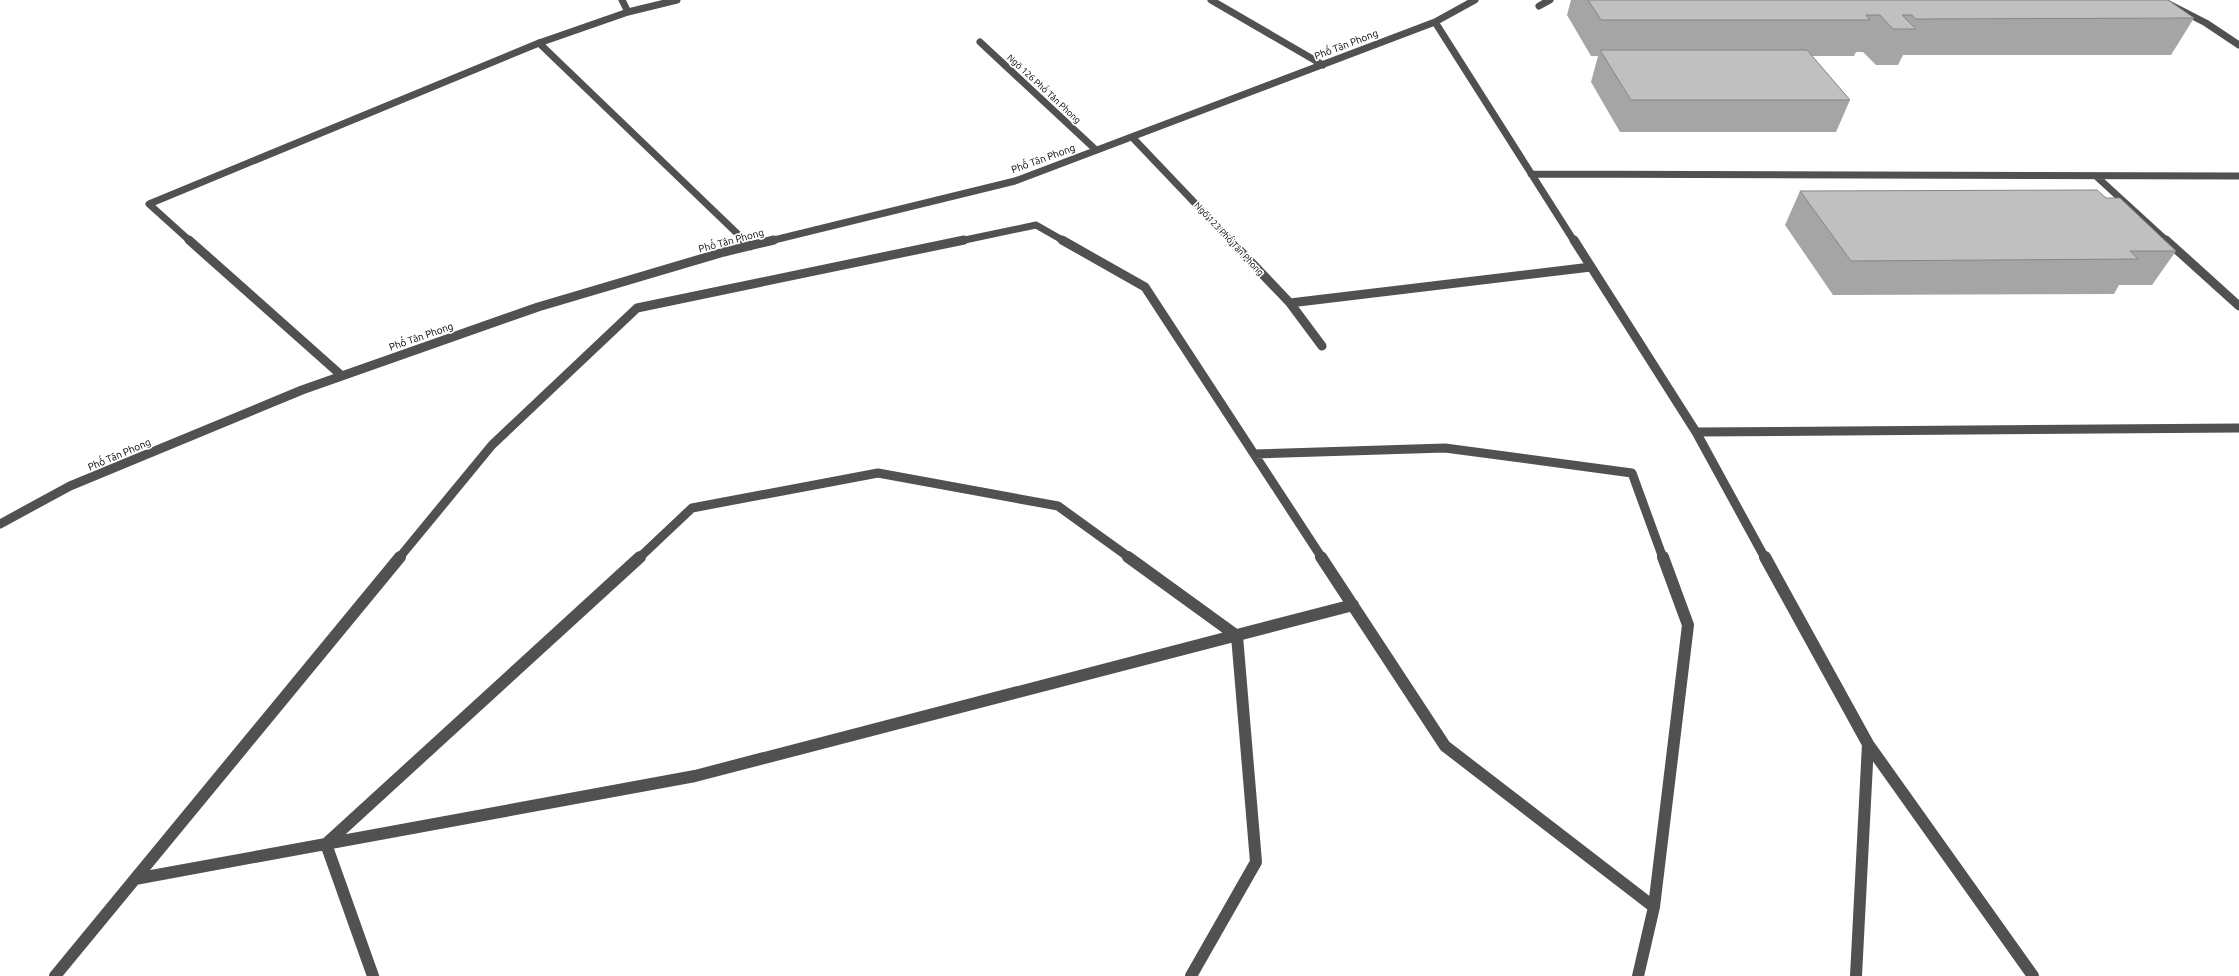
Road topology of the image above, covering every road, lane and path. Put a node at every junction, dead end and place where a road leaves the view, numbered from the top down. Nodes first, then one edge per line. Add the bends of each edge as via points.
1 (622, 0) edge
2 (677, 0) edge
3 (1211, 0) edge
4 (1475, 0) edge
5 (1550, 0) edge
6 (2161, 0) edge
7 (1539, 6) dead end
8 (628, 12) junction
9 (1435, 22) junction
10 (980, 42) dead end
11 (540, 43) junction
12 (2239, 45) edge
13 (1323, 65) junction
14 (1132, 137) junction
15 (1096, 150) junction
16 (1531, 174) junction
17 (2239, 176) edge
18 (2097, 177) junction
19 (750, 246) junction
20 (1591, 267) junction
21 (1290, 303) junction
22 (2239, 306) edge
23 (1322, 346) dead end
24 (342, 376) junction
25 (2239, 428) edge
26 (1696, 432) junction
27 (1254, 454) junction
28 (0, 524) edge
29 (1353, 605) junction
30 (1236, 636) junction
31 (1868, 744) junction
32 (326, 844) junction
33 (135, 879) junction
34 (1654, 906) junction
35 (55, 976) edge
36 (373, 976) edge
37 (1191, 976) edge
38 (1638, 976) edge
39 (1856, 976) edge
40 (2033, 976) edge

1 - 8 street
2 - 8 street
3 - 13 street
4 - 9 street, Phố Tân Phong
5 - 7 street
6 - 12 street via 2206,23
8 - 11 street
9 - 13 street, Phố Tân Phong
9 - 16 street
10 - 15 street, Ngõ 126 Phố Tân Phong
11 - 19 street
11 - 24 street via 149,204
13 - 14 street, Phố Tân Phong
14 - 15 street, Phố Tân Phong
14 - 21 street, Ngõ 123 Phố Tân Phong
15 - 19 street, Phố Tân Phong via 1015,181
16 - 18 street
16 - 20 street
17 - 18 street
18 - 22 street
19 - 24 street, Phố Tân Phong via 538,307
20 - 21 street
20 - 26 street
21 - 23 street, Ngõ 123 Phố Tân Phong
24 - 28 street, Phố Tân Phong via 302,390 70,486
25 - 26 street
26 - 31 street
27 - 29 street
27 - 33 street via 1144,286 1036,225 637,308 492,445
27 - 34 street via 1445,448 1632,473 1688,625
29 - 30 street
29 - 34 street via 1445,746
30 - 32 street via 695,776
30 - 32 street via 1058,506 878,473 692,508
30 - 37 street via 1256,862
31 - 39 street
31 - 40 street
32 - 33 street
32 - 36 street
33 - 35 street
34 - 38 street

